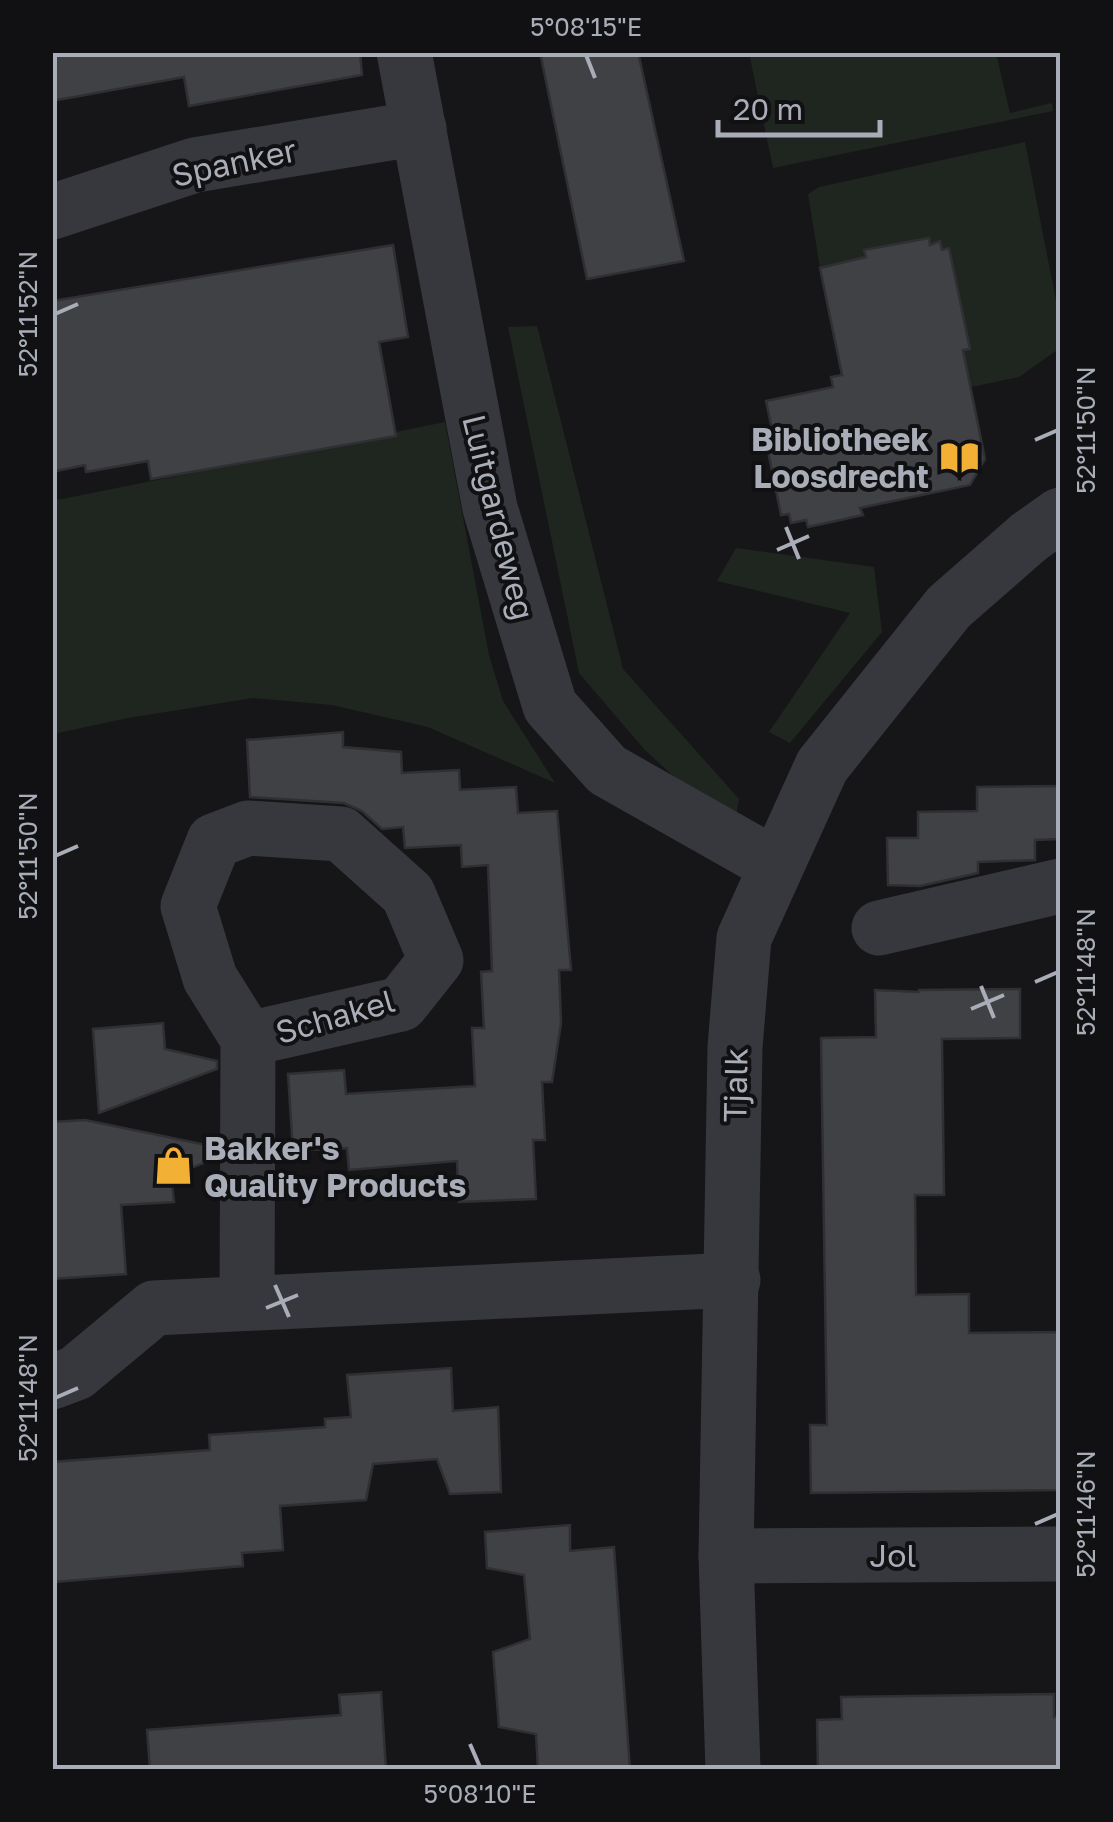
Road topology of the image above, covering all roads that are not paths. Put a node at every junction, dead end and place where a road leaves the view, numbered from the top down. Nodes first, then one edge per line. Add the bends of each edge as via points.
1 (404, 52) edge
2 (419, 128) junction
3 (52, 212) edge
4 (1060, 515) edge
5 (775, 865) junction
6 (1060, 886) edge
7 (879, 928) dead end
8 (248, 1040) junction
9 (733, 1280) junction
10 (246, 1302) junction
11 (52, 1382) edge
12 (1060, 1554) edge
13 (726, 1556) junction
14 (733, 1770) edge

1 - 2 street, Luitgardeweg
2 - 3 street, Spanker via 194,165
2 - 5 street, Luitgardeweg via 490,508 550,706 607,770
4 - 5 street, Tjalk via 950,607 894,673 822,766
5 - 9 street, Tjalk via 744,938 735,1048
6 - 7 street
8 - 8 street, Schakel via 210,978 188,906 214,841 248,828 341,834 408,894 436,960 401,1004
8 - 10 street, Schakel
9 - 10 street
9 - 13 street, Tjalk
10 - 11 street via 154,1308 76,1373
12 - 13 street, Jol
13 - 14 street, Tjalk

